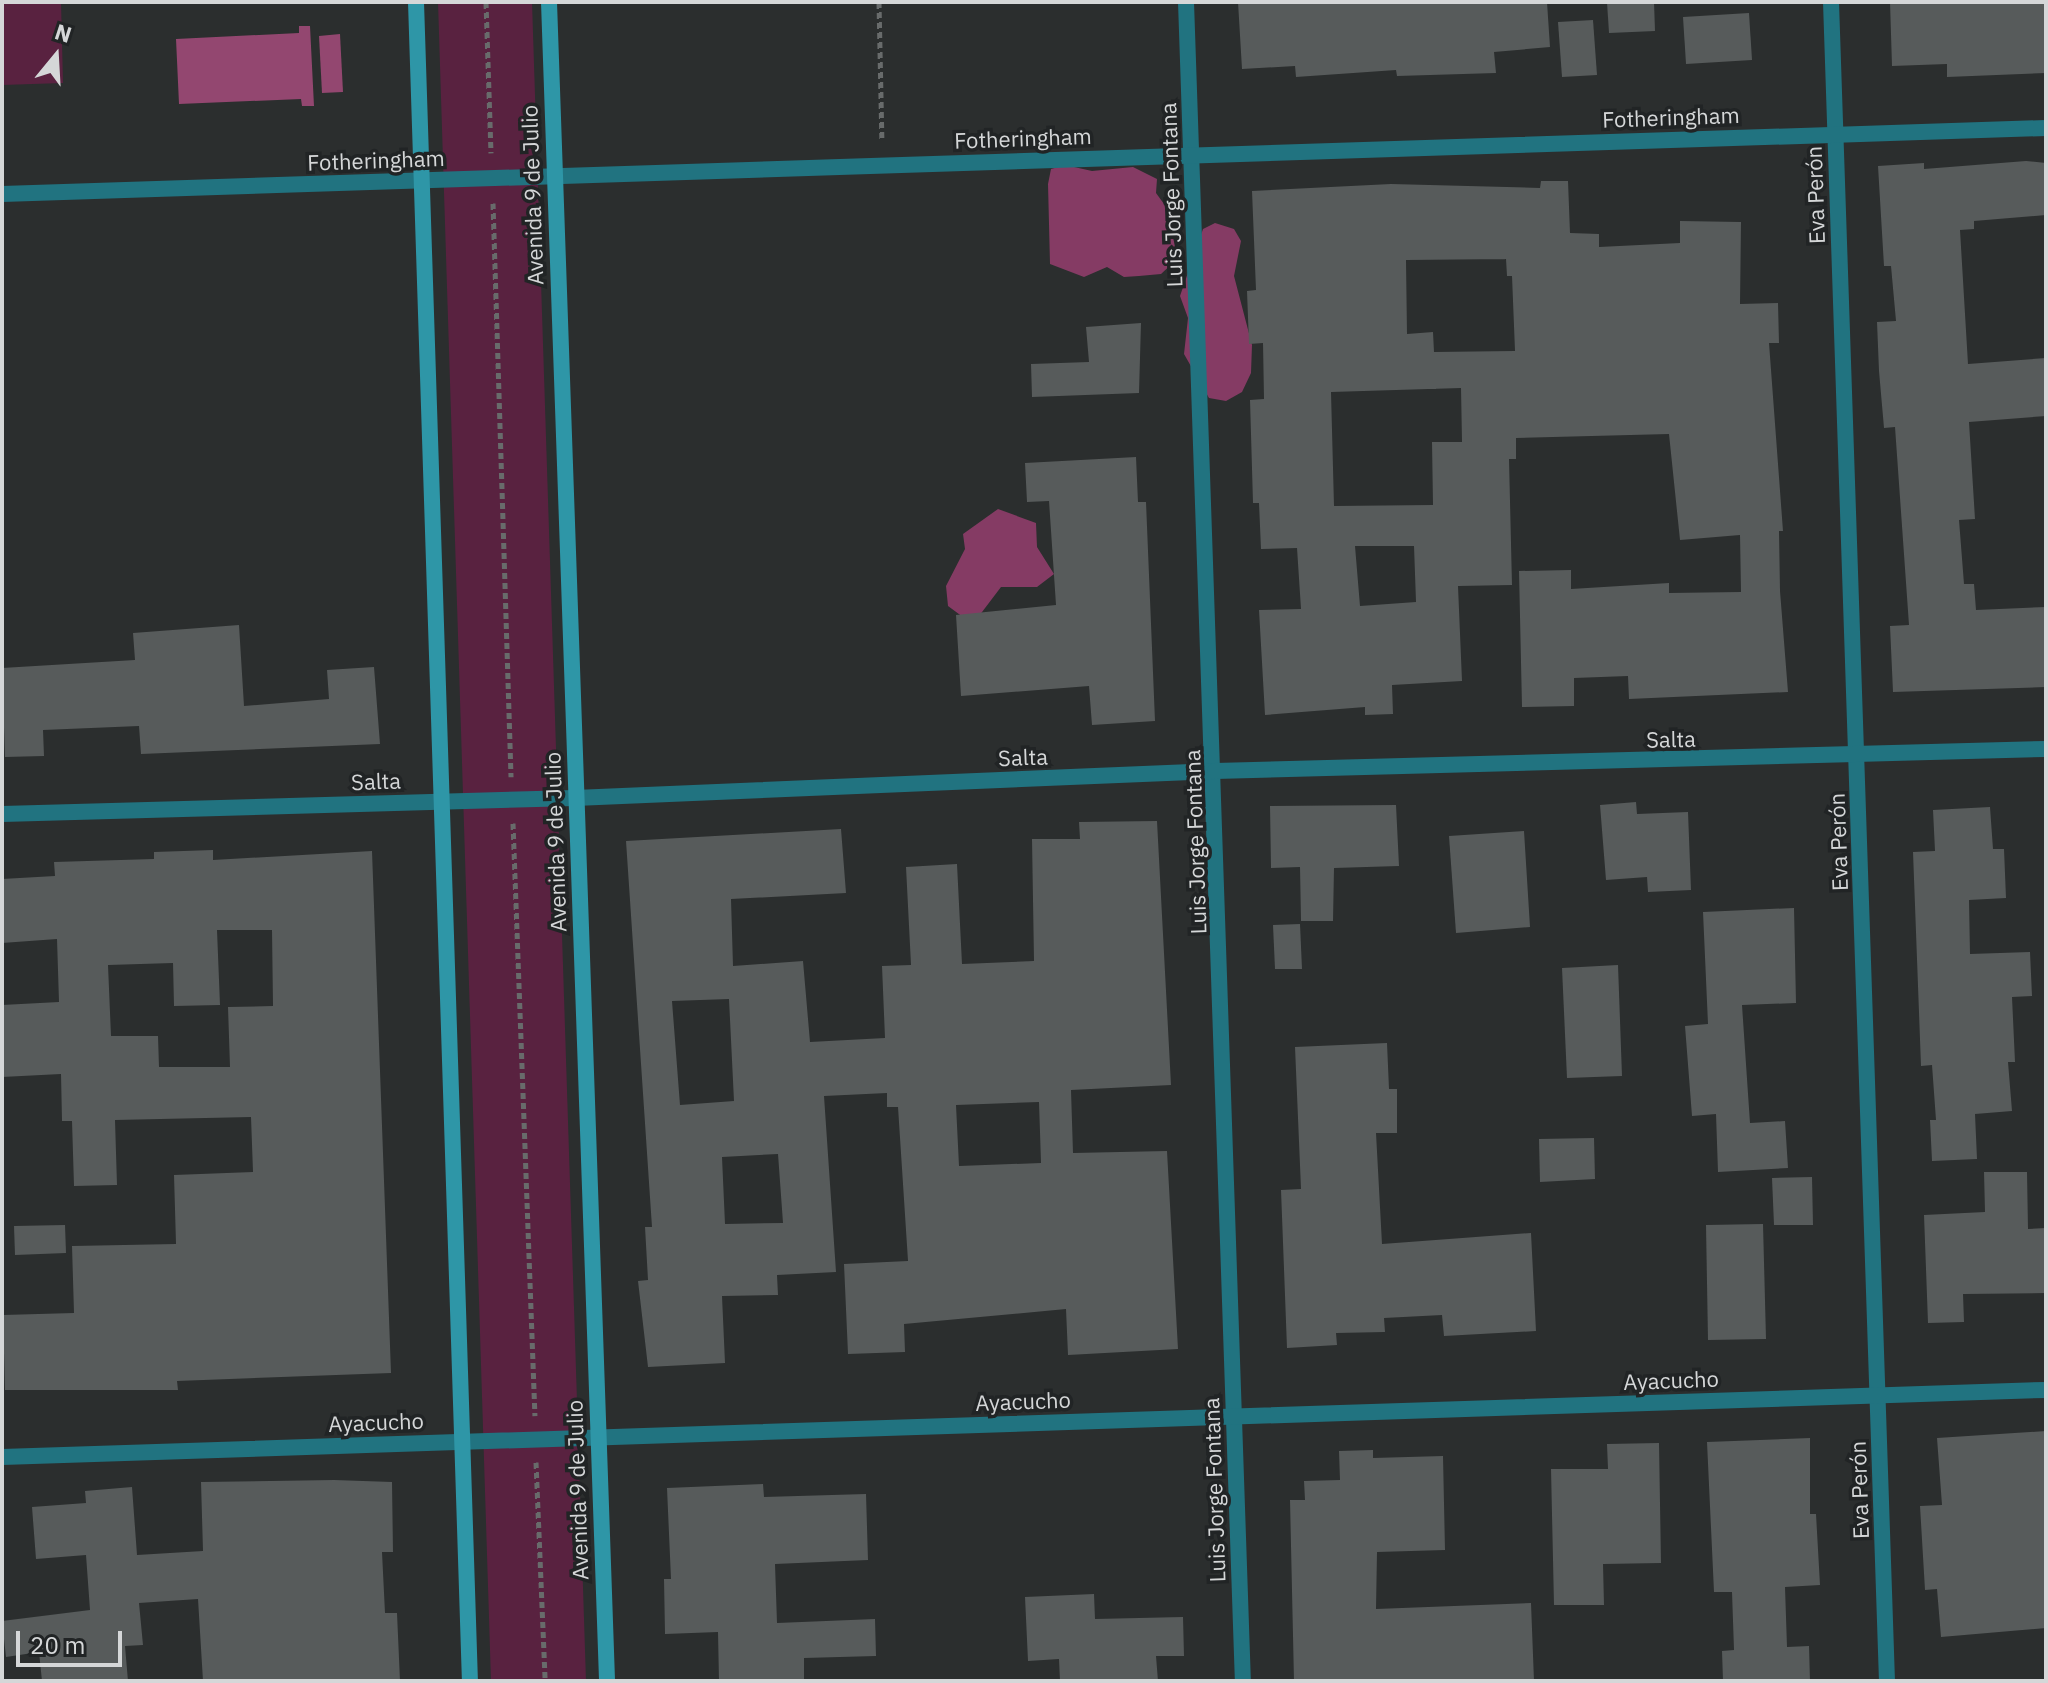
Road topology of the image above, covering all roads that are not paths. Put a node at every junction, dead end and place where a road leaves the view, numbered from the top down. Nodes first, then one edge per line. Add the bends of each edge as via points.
1 (416, 2) edge
2 (549, 2) edge
3 (1186, 2) edge
4 (1831, 2) edge
5 (2046, 128) edge
6 (1835, 134) junction
7 (1191, 154) junction
8 (553, 174) junction
9 (422, 181) junction
10 (2, 194) edge
11 (2046, 749) edge
12 (1857, 756) junction
13 (1215, 771) junction
14 (575, 798) junction
15 (445, 801) junction
16 (2, 814) edge
17 (2046, 1390) edge
18 (1877, 1396) junction
19 (1232, 1414) junction
20 (597, 1441) junction
21 (461, 1442) junction
22 (2, 1457) edge
23 (470, 1681) edge
24 (607, 1681) edge
25 (1243, 1681) edge
26 (1887, 1681) edge

1 - 9 main road
2 - 8 main road, Avenida 9 de Julio
3 - 7 street, Luis Jorge Fontana
4 - 6 street, Eva Perón
5 - 6 street, Fotheringham
6 - 7 street, Fotheringham
6 - 12 street, Eva Perón
7 - 8 street, Fotheringham
7 - 13 street, Luis Jorge Fontana
8 - 9 street, Fotheringham
8 - 14 main road, Avenida 9 de Julio
9 - 10 street, Fotheringham
9 - 15 main road
11 - 12 street, Salta
12 - 13 street, Salta
12 - 18 street, Eva Perón
13 - 14 street, Salta
13 - 19 street, Luis Jorge Fontana
14 - 15 street, Salta
14 - 20 main road, Avenida 9 de Julio
15 - 16 street, Salta
15 - 21 main road
17 - 18 street, Ayacucho
18 - 19 street, Ayacucho
18 - 26 street, Eva Perón
19 - 20 street, Ayacucho
19 - 25 street, Luis Jorge Fontana
20 - 21 street, Ayacucho
20 - 24 main road, Avenida 9 de Julio
21 - 22 street, Ayacucho
21 - 23 main road

